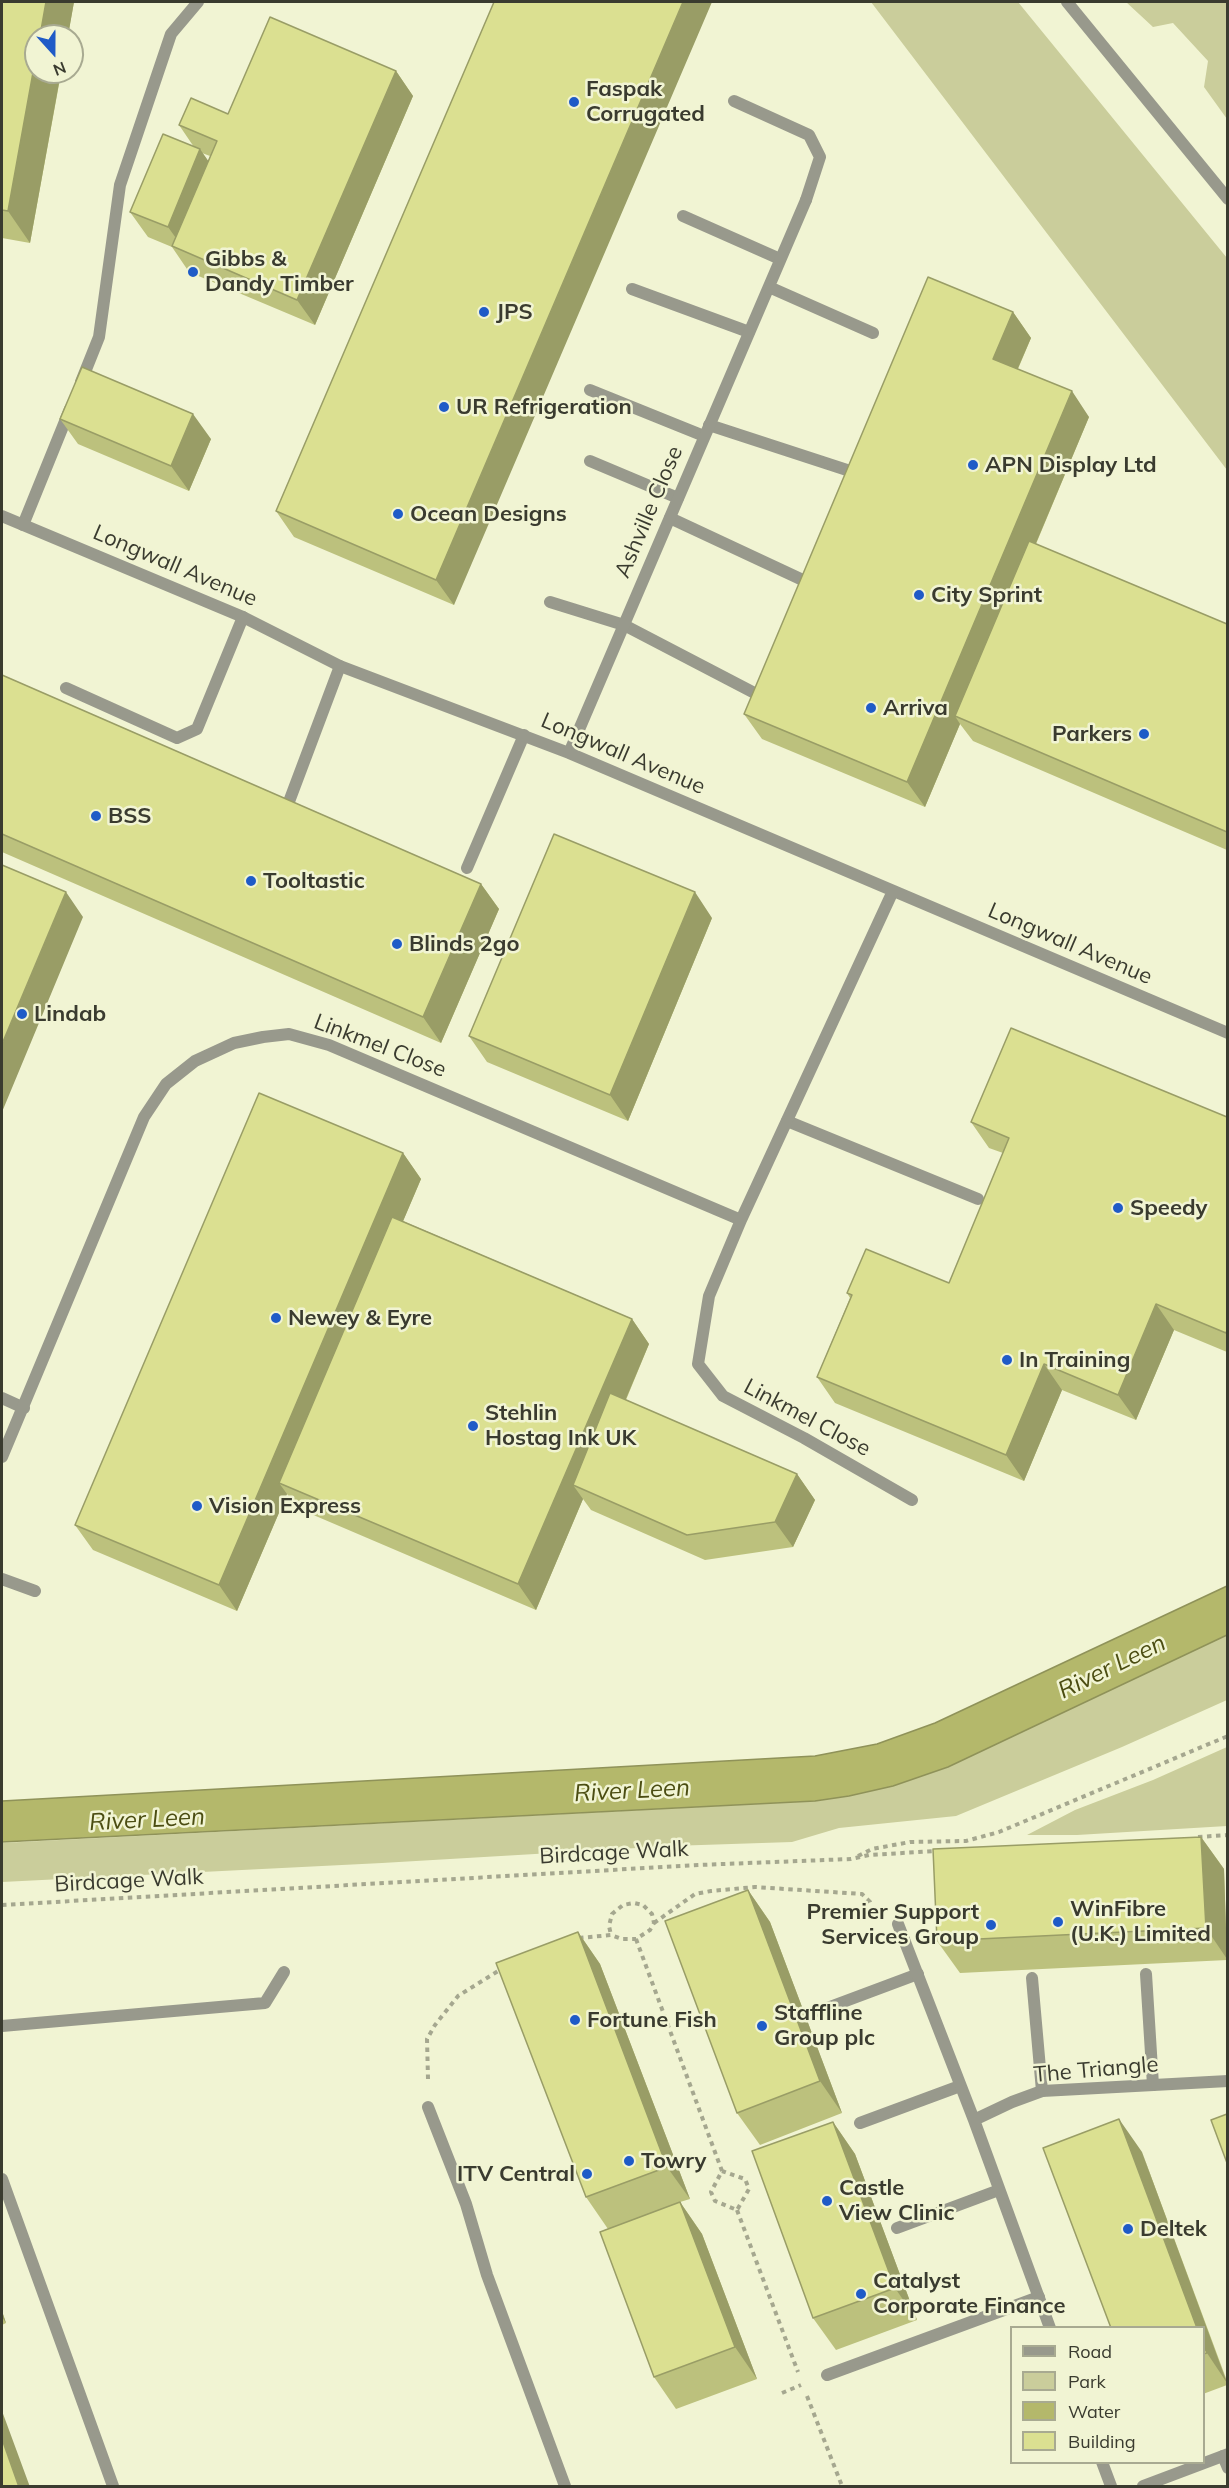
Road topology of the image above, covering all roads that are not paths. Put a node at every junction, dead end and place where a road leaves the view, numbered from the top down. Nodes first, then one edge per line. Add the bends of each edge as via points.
1 (198, 2) edge
2 (1067, 2) edge
3 (734, 101) dead end
4 (1227, 199) edge
5 (683, 216) dead end
6 (780, 259) junction
7 (769, 287) junction
8 (632, 289) dead end
9 (749, 332) junction
10 (873, 333) dead end
11 (590, 390) dead end
12 (707, 431) junction
13 (590, 460) dead end
14 (850, 471) edge
15 (678, 498) junction
16 (2, 516) edge
17 (670, 518) junction
18 (23, 525) junction
19 (807, 582) edge
20 (550, 602) dead end
21 (243, 617) junction
22 (624, 626) junction
23 (340, 666) junction
24 (66, 688) dead end
25 (767, 700) edge
26 (524, 735) junction
27 (569, 753) junction
28 (287, 807) edge
29 (467, 868) dead end
30 (893, 891) junction
31 (1227, 1033) edge
32 (787, 1121) junction
33 (978, 1199) dead end
34 (741, 1220) junction
35 (2, 1398) edge
36 (24, 1408) junction
37 (2, 1457) edge
38 (912, 1500) dead end
39 (2, 1579) edge
40 (35, 1591) dead end
41 (898, 1924) road end
42 (284, 1972) dead end
43 (918, 1974) junction
44 (1146, 1974) dead end
45 (1032, 1978) dead end
46 (819, 2011) dead end
47 (2, 2026) edge
48 (1227, 2081) edge
49 (1153, 2085) junction
50 (960, 2086) junction
51 (1042, 2091) junction
52 (428, 2107) road end
53 (974, 2120) junction
54 (860, 2123) dead end
55 (2, 2179) edge
56 (999, 2190) junction
57 (897, 2228) dead end
58 (1039, 2297) junction
59 (1049, 2326) edge
60 (827, 2375) dead end
61 (1226, 2459) edge
62 (1102, 2464) edge
63 (113, 2487) edge
64 (565, 2487) edge
65 (1111, 2487) edge
66 (1143, 2487) edge

1 - 18 street via 171,34 120,185 99,337
2 - 4 street
3 - 6 street, Ashville Close via 809,135 820,158
5 - 6 street
6 - 7 street, Ashville Close
7 - 9 street, Ashville Close
7 - 10 street
8 - 9 street
9 - 12 street, Ashville Close
11 - 12 street
12 - 14 street
12 - 15 street, Ashville Close
13 - 15 street
15 - 17 street, Ashville Close
16 - 18 street, Longwall Avenue
17 - 19 street
17 - 22 street, Ashville Close
18 - 21 street, Longwall Avenue
20 - 22 street
21 - 23 street, Longwall Avenue
21 - 24 street via 197,729 177,738
22 - 25 street
22 - 27 street, Ashville Close
23 - 26 street, Longwall Avenue
23 - 28 street
26 - 27 street, Longwall Avenue
26 - 29 street
27 - 30 street, Longwall Avenue
30 - 31 street, Longwall Avenue
30 - 32 street, Linkmel Close
32 - 33 street
32 - 34 street, Linkmel Close
34 - 36 street, Linkmel Close via 329,1045 289,1034 234,1043 195,1061 166,1084 144,1117
34 - 38 street, Linkmel Close via 709,1296 698,1364 723,1396
35 - 36 street
36 - 37 street, Linkmel Close
39 - 40 street
41 - 43 street
42 - 47 street via 265,2003
43 - 46 street
43 - 50 street
44 - 49 street
45 - 51 street
48 - 49 street, The Triangle
49 - 51 street, The Triangle
50 - 53 street
50 - 54 street
51 - 53 street, The Triangle
52 - 64 street
53 - 56 street
55 - 63 street
56 - 57 street
56 - 58 street
58 - 59 street
58 - 60 street
61 - 66 street
62 - 65 street

